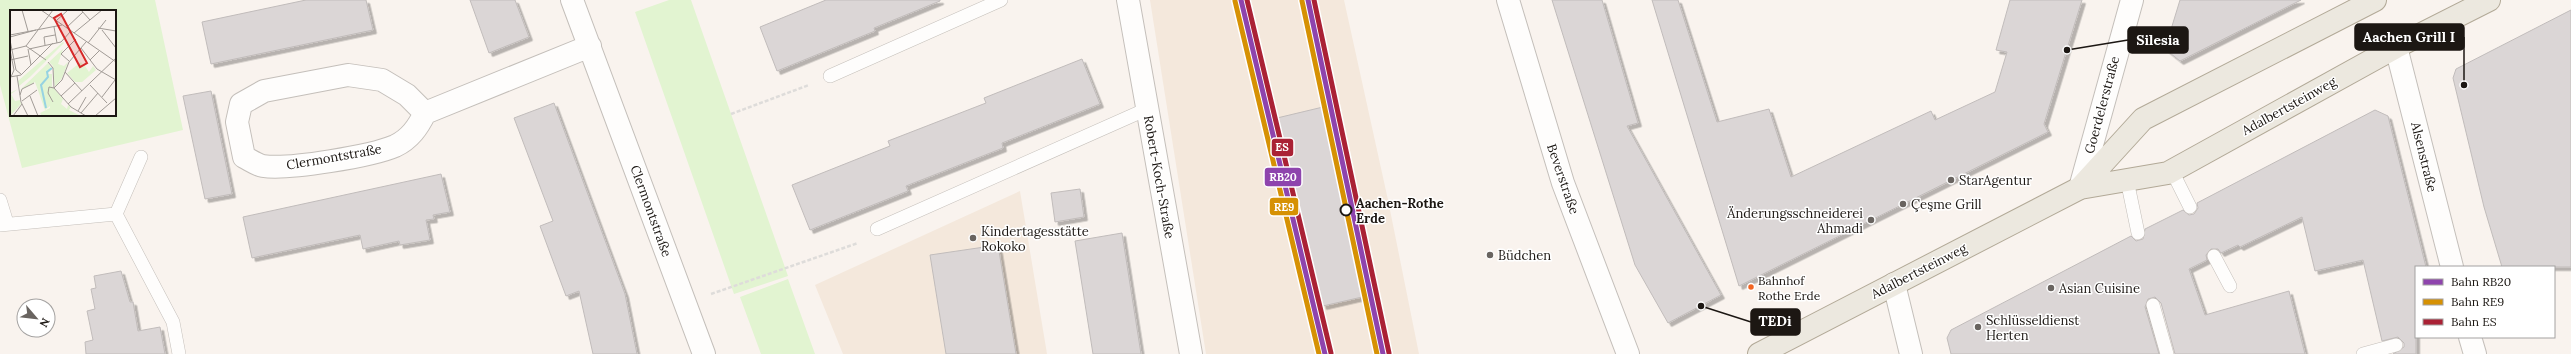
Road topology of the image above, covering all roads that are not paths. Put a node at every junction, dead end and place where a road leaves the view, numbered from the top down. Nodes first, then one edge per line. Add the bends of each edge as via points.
1 (572, 0) edge
2 (1001, 0) edge
3 (1128, 0) edge
4 (1508, 0) edge
5 (2132, 0) edge
6 (2376, 0) edge
7 (2489, 0) edge
8 (590, 46) junction
9 (2396, 47) junction
10 (830, 76) dead end
11 (1147, 109) junction
12 (425, 113) junction
13 (141, 157) dead end
14 (2172, 171) junction
15 (2127, 180) junction
16 (2080, 188) junction
17 (0, 200) edge
18 (2190, 207) dead end
19 (116, 214) junction
20 (3, 224) edge
21 (877, 229) dead end
22 (2138, 233) dead end
23 (2214, 256) dead end
24 (2452, 266) edge
25 (1894, 284) junction
26 (2230, 286) dead end
27 (2153, 305) dead end
28 (2470, 338) edge
29 (2396, 345) dead end
30 (179, 354) edge
31 (704, 354) edge
32 (1191, 354) edge
33 (1628, 354) edge
34 (1760, 354) edge
35 (1911, 354) edge
36 (2166, 354) edge
37 (2363, 354) edge
38 (2475, 354) edge

1 - 8 street, Clermontstraße
2 - 10 lane
3 - 11 street, Robert-Koch-Straße
4 - 33 street, Beverstraße via 1563,183
5 - 16 street, Goerdelerstraße
6 - 16 main road, Adalbertsteinweg via 2143,119
7 - 9 main road, Adalbertsteinweg
8 - 12 street
8 - 31 street, Clermontstraße
9 - 14 main road, Adalbertsteinweg
9 - 24 street, Alsenstraße
11 - 21 lane
11 - 32 street, Robert-Koch-Straße
12 - 12 street, Clermontstraße via 417,130 396,146 284,168 262,166 244,157 237,122 241,104 264,91 348,75 382,80 407,95
13 - 19 lane
14 - 15 main road, Adalbertsteinweg
14 - 18 lane
15 - 16 main road, Adalbertsteinweg
15 - 22 lane
16 - 25 main road, Adalbertsteinweg
17 - 20 lane
19 - 20 lane
19 - 30 lane via 173,322
23 - 26 lane
25 - 34 main road, Adalbertsteinweg
25 - 35 street
27 - 36 lane
28 - 38 street
29 - 37 lane

